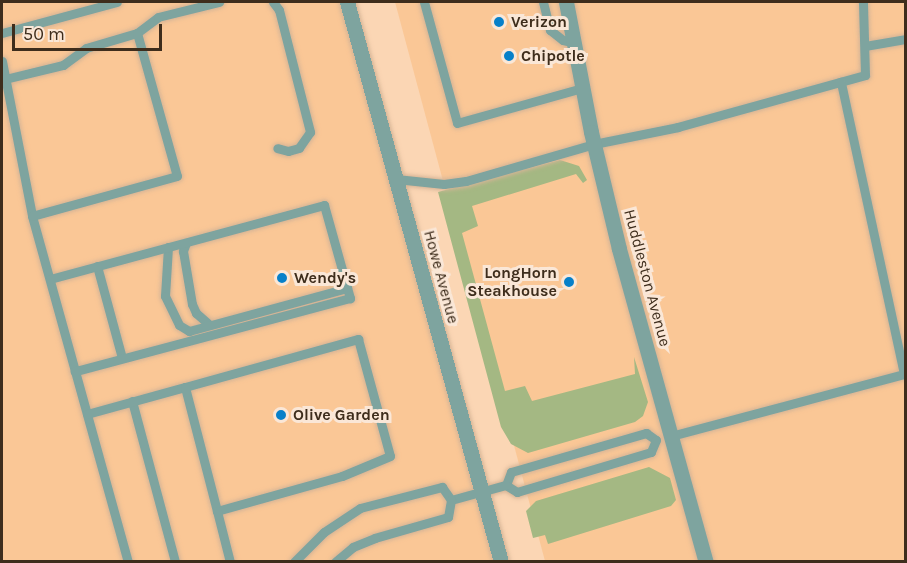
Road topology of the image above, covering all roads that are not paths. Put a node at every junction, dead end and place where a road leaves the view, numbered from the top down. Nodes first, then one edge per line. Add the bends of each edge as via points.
1 (117, 2) edge
2 (219, 2) edge
3 (273, 2) edge
4 (347, 2) edge
5 (424, 2) edge
6 (543, 2) edge
7 (566, 2) edge
8 (863, 2) edge
9 (2, 33) edge
10 (137, 33) junction
11 (906, 39) edge
12 (572, 42) junction
13 (865, 46) junction
14 (2, 61) edge
15 (4, 79) junction
16 (841, 82) junction
17 (582, 88) junction
18 (594, 144) junction
19 (277, 148) dead end
20 (396, 179) junction
21 (33, 216) junction
22 (186, 243) junction
23 (168, 247) junction
24 (98, 266) junction
25 (50, 279) junction
26 (347, 288) junction
27 (210, 325) junction
28 (122, 358) junction
29 (75, 371) junction
30 (905, 379) edge
31 (185, 387) junction
32 (132, 401) junction
33 (87, 414) junction
34 (671, 436) junction
35 (506, 485) junction
36 (482, 492) junction
37 (451, 500) junction
38 (217, 512) junction
39 (128, 561) edge
40 (175, 561) edge
41 (230, 561) edge
42 (294, 561) edge
43 (335, 561) edge
44 (501, 561) edge
45 (706, 561) edge

1 - 9 lane
2 - 10 lane via 158,17
3 - 19 lane via 279,10 310,132 299,148
4 - 20 street, Howe Avenue
5 - 17 lane via 457,123
6 - 12 lane via 550,30
7 - 12 street, Huddleston Avenue
8 - 13 lane
10 - 15 lane via 86,48 63,65
10 - 21 lane via 177,176
11 - 13 lane
12 - 17 street, Huddleston Avenue
13 - 16 lane via 865,75
14 - 15 lane
15 - 21 lane
16 - 18 lane via 678,127
16 - 30 lane
17 - 18 street, Huddleston Avenue
18 - 20 lane via 466,181 444,184
18 - 34 street, Huddleston Avenue
20 - 36 street, Howe Avenue
21 - 25 lane
22 - 23 lane
22 - 26 lane via 324,205
22 - 27 lane via 183,251 192,304
23 - 24 lane
23 - 27 lane via 164,286 172,316 189,331
24 - 25 lane
24 - 28 lane
25 - 29 lane
26 - 27 lane
26 - 28 lane via 350,298
28 - 29 lane
29 - 33 lane
30 - 34 lane
31 - 32 lane
31 - 38 lane
31 - 38 lane via 358,339 390,456 342,476
32 - 33 lane
32 - 40 lane
33 - 39 lane
34 - 45 street, Huddleston Avenue
35 - 35 lane via 517,492 651,452 656,440 646,433 511,472
35 - 36 lane
36 - 37 lane
36 - 44 street, Howe Avenue
37 - 42 lane via 442,487 360,508 324,532
37 - 43 lane via 448,517 375,538
38 - 41 lane

